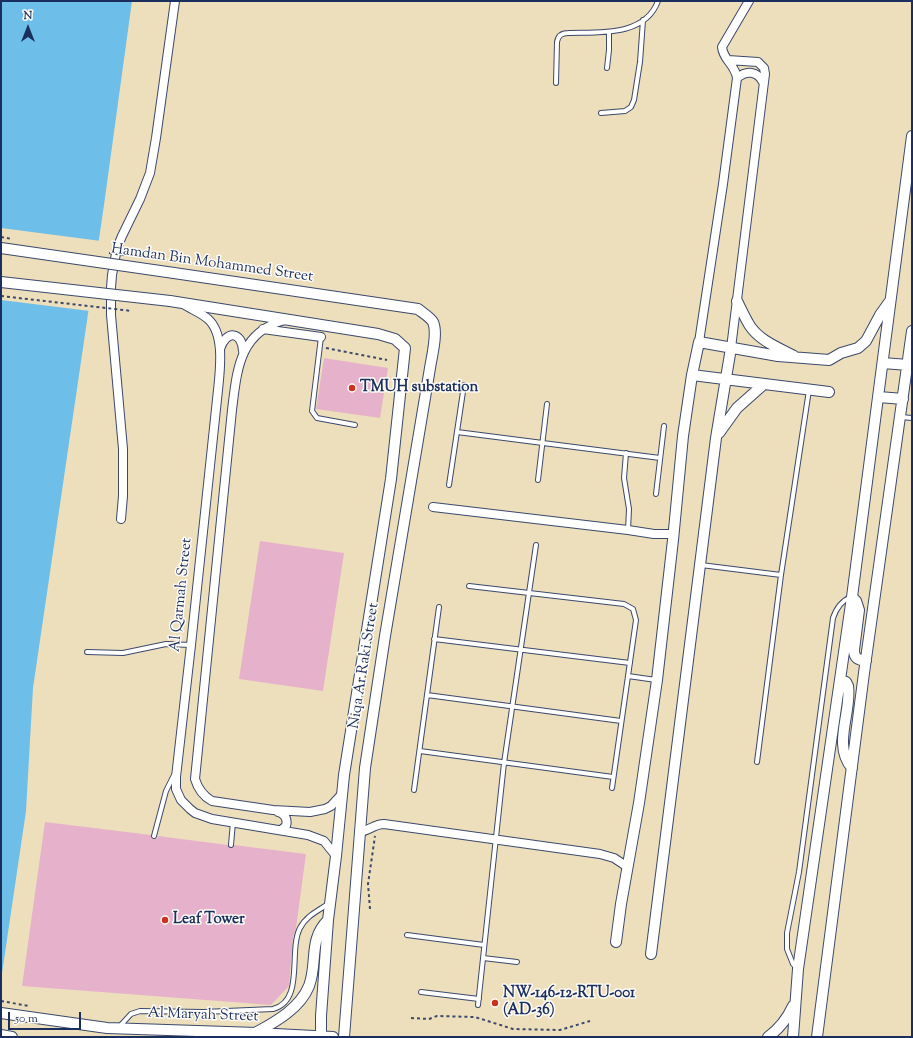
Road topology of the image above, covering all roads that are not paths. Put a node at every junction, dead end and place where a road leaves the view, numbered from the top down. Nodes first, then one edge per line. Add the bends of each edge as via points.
1 (175, 1) edge
2 (658, 1) edge
3 (749, 1) edge
4 (643, 20) junction
5 (609, 32) junction
6 (728, 60) junction
7 (607, 68) dead end
8 (737, 78) junction
9 (764, 82) junction
10 (556, 83) dead end
11 (601, 113) dead end
12 (912, 136) edge
13 (1, 248) edge
14 (1, 282) edge
15 (891, 299) junction
16 (737, 301) junction
17 (181, 302) junction
18 (418, 309) joint
19 (285, 320) junction
20 (263, 329) junction
21 (912, 335) edge
22 (321, 338) joint
23 (699, 342) junction
24 (731, 348) junction
25 (219, 350) junction
26 (243, 352) junction
27 (797, 358) junction
28 (883, 363) junction
29 (910, 365) edge
30 (692, 375) junction
31 (726, 379) junction
32 (764, 384) junction
33 (464, 385) dead end
34 (809, 389) junction
35 (829, 392) dead end
36 (878, 397) junction
37 (903, 399) junction
38 (547, 404) dead end
39 (901, 417) junction
40 (912, 418) edge
41 (355, 425) dead end
42 (664, 426) dead end
43 (457, 432) junction
44 (716, 438) junction
45 (542, 443) junction
46 (626, 453) junction
47 (660, 458) junction
48 (538, 480) dead end
49 (449, 485) dead end
50 (656, 494) dead end
51 (433, 507) dead end
52 (121, 519) dead end
53 (628, 530) junction
54 (673, 537) junction
55 (536, 545) dead end
56 (701, 565) junction
57 (781, 575) junction
58 (469, 586) dead end
59 (528, 593) junction
60 (852, 597) junction
61 (439, 606) dead end
62 (434, 639) junction
63 (191, 645) junction
64 (520, 650) junction
65 (87, 652) dead end
66 (866, 661) junction
67 (630, 663) junction
68 (628, 676) junction
69 (657, 680) junction
70 (840, 680) junction
71 (427, 695) junction
72 (512, 706) junction
73 (621, 721) junction
74 (420, 751) junction
75 (756, 762) dead end
76 (504, 763) junction
77 (852, 768) junction
78 (177, 771) junction
79 (613, 777) junction
80 (612, 788) dead end
81 (414, 790) dead end
82 (342, 794) junction
83 (273, 810) junction
84 (233, 822) junction
85 (281, 830) junction
86 (359, 832) junction
87 (154, 836) dead end
88 (495, 839) junction
89 (231, 845) dead end
90 (336, 856) junction
91 (626, 866) junction
92 (330, 903) junction
93 (328, 920) junction
94 (407, 936) dead end
95 (616, 942) dead end
96 (484, 945) junction
97 (651, 954) dead end
98 (483, 958) junction
99 (517, 962) dead end
100 (798, 969) junction
101 (421, 992) dead end
102 (479, 999) junction
103 (795, 1003) junction
104 (478, 1005) dead end
105 (1, 1013) edge
106 (119, 1028) junction
107 (257, 1032) junction
108 (1, 1036) edge
109 (321, 1036) edge
110 (12, 1037) edge
111 (333, 1037) edge
112 (344, 1037) edge
113 (768, 1037) edge
114 (793, 1037) edge
115 (817, 1037) edge

1 - 52 street via 150,173 122,236 110,288 123,448
2 - 4 lane
3 - 6 street via 723,44 722,51
4 - 5 lane via 628,28
4 - 11 lane via 633,104 622,112
5 - 7 lane
5 - 10 lane via 564,33 559,36 556,42
6 - 8 street
6 - 9 street via 755,61 760,64 765,71
8 - 9 street via 751,72
8 - 23 street
9 - 16 street
12 - 15 street
13 - 18 street, Hamdan Bin Mohammed Street, bridge
14 - 17 street, bridge
15 - 27 street via 862,345 828,360
15 - 28 street
16 - 24 street
16 - 27 street via 757,334
17 - 19 street
17 - 25 street, Al Qarmah Street via 212,324 218,336
18 - 86 street, Niqa Ar Raki Street via 433,322 435,336 380,667 365,768
19 - 20 street, Al Qarmah Street
19 - 82 street, Niqa Ar Raki Street via 378,334 395,339 405,348 391,479
20 - 22 street
20 - 26 street, Al Qarmah Street via 253,337
21 - 29 street
22 - 41 lane via 312,411 317,418
23 - 24 street
23 - 30 street
24 - 27 street
24 - 31 street
25 - 26 street via 223,340 232,335 241,339
25 - 63 street, Al Qarmah Street via 218,390
26 - 83 street, Al Qarmah Street via 232,410 195,779 199,790 212,801
28 - 29 street
28 - 36 street
29 - 37 street
30 - 31 street
30 - 54 street
31 - 32 street
31 - 44 street
32 - 34 street
32 - 44 street via 737,408
33 - 43 lane
34 - 35 street
34 - 57 lane
36 - 37 street
36 - 60 street
37 - 39 street
38 - 45 lane
39 - 40 lane
39 - 66 street
42 - 47 lane
43 - 45 lane
43 - 49 lane
44 - 56 street
45 - 46 lane
45 - 48 lane
46 - 47 lane
46 - 53 lane via 624,478 629,509
47 - 50 lane
51 - 53 street
53 - 54 street
54 - 69 street
55 - 59 lane
56 - 57 lane
56 - 97 street
57 - 75 lane
58 - 59 lane
59 - 64 lane
59 - 67 lane via 624,604 630,607 635,612 636,620
60 - 66 street via 859,610 854,655
60 - 70 street
60 - 100 lane via 838,607 833,618 799,872 787,933 787,949
61 - 62 lane
62 - 64 lane
62 - 71 lane
63 - 65 lane via 166,644 123,653
63 - 78 street, Al Qarmah Street
64 - 67 lane
64 - 72 lane
66 - 77 street
67 - 68 lane
68 - 69 lane
68 - 73 lane
69 - 91 street
70 - 77 street via 846,682 849,690 842,744 845,757
70 - 100 street
71 - 72 lane
71 - 74 lane
72 - 73 lane
72 - 76 lane
73 - 79 lane
74 - 76 lane
74 - 81 lane
76 - 79 lane
76 - 88 lane
77 - 115 street
78 - 84 street, Al Qarmah Street via 176,789 181,800 190,809 202,816
78 - 87 lane via 166,791
79 - 80 lane
82 - 83 street, Al Qarmah Street via 331,806 320,811
82 - 90 street, Niqa Ar Raki Street
83 - 85 street via 283,814 286,820 286,826
84 - 85 street, Al Qarmah Street
84 - 89 lane
85 - 90 street, Al Qarmah Street via 316,837 324,841
86 - 88 street via 384,824
86 - 112 street, Niqa Ar Raki Street
88 - 91 street via 600,854 614,858
88 - 96 lane
90 - 92 street, Niqa Ar Raki Street
91 - 95 street
92 - 93 street, Niqa Ar Raki Street
92 - 106 lane via 310,916 300,928 296,940 292,990 288,1000 281,1006 273,1009 203,1012 140,1011 132,1014
93 - 107 street via 321,927 316,940 307,990 285,1015
93 - 109 street, Niqa Ar Raki Street
94 - 96 lane
96 - 98 lane
98 - 99 lane
98 - 102 lane
100 - 103 street
101 - 102 lane
102 - 104 lane
103 - 113 street via 778,1029
103 - 114 street
105 - 106 street, Al Maryah Street
106 - 107 street, Al Maryah Street
107 - 109 street, Al Maryah Street
108 - 110 street
109 - 111 street, Al Maryah Street

